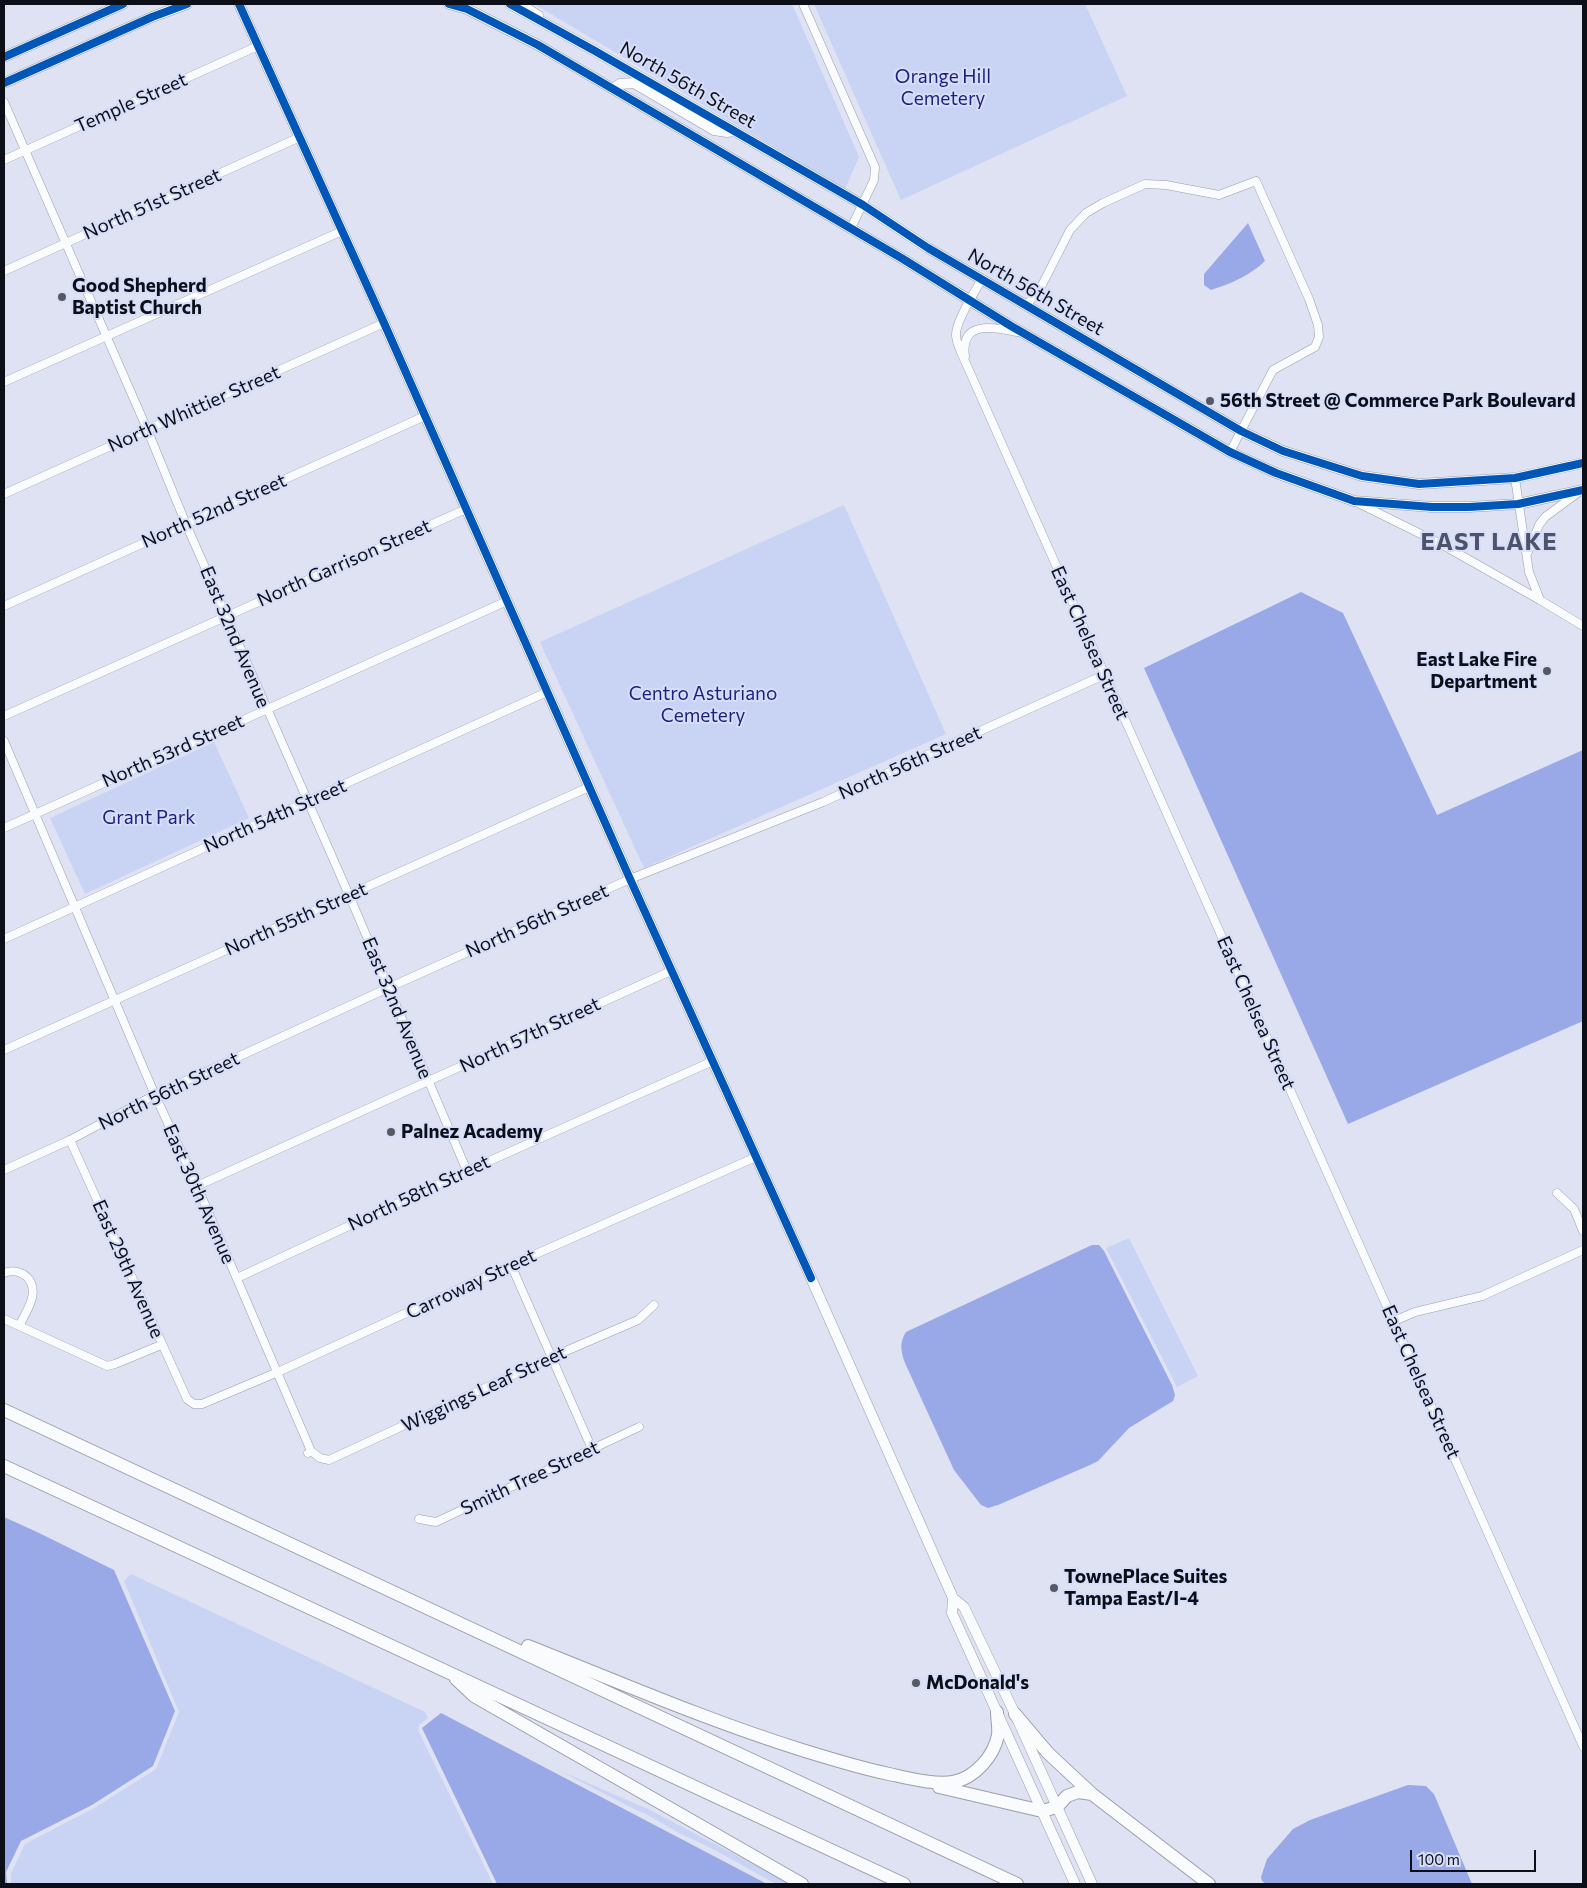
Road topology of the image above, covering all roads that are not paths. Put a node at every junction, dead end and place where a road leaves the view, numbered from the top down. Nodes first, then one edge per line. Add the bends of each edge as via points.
1 (123, 4) edge
2 (188, 4) edge
3 (239, 4) edge
4 (449, 4) edge
5 (510, 4) edge
6 (522, 4) edge
7 (803, 4) edge
8 (258, 46) junction
9 (595, 51) junction
10 (4, 57) edge
11 (4, 83) edge
12 (614, 88) junction
13 (4, 102) edge
14 (735, 131) junction
15 (300, 137) junction
16 (24, 150) junction
17 (4, 160) edge
18 (863, 205) junction
19 (852, 228) junction
20 (342, 231) junction
21 (65, 243) junction
22 (4, 271) edge
23 (982, 280) junction
24 (970, 300) junction
25 (1026, 306) junction
26 (384, 323) junction
27 (1023, 333) junction
28 (106, 336) junction
29 (966, 363) junction
30 (4, 382) edge
31 (425, 416) junction
32 (147, 429) junction
33 (1241, 431) junction
34 (1230, 452) junction
35 (1583, 463) edge
36 (1515, 478) junction
37 (1582, 490) edge
38 (4, 494) edge
39 (1354, 501) junction
40 (1518, 504) junction
41 (466, 509) junction
42 (186, 524) junction
43 (1527, 554) junction
44 (1540, 600) junction
45 (507, 601) junction
46 (4, 606) edge
47 (226, 616) junction
48 (1583, 626) edge
49 (1104, 675) junction
50 (547, 692) junction
51 (266, 709) junction
52 (4, 716) edge
53 (4, 741) edge
54 (589, 787) junction
55 (307, 802) junction
56 (35, 814) junction
57 (4, 828) edge
58 (630, 879) junction
59 (349, 895) junction
60 (73, 907) junction
61 (4, 938) edge
62 (671, 971) junction
63 (388, 988) junction
64 (115, 1000) junction
65 (4, 1050) edge
66 (712, 1061) junction
67 (428, 1082) junction
68 (155, 1095) junction
69 (70, 1140) junction
70 (756, 1157) junction
71 (4, 1170) edge
72 (467, 1172) junction
73 (197, 1186) junction
74 (1557, 1193) dead end
75 (1583, 1231) edge
76 (1583, 1250) edge
77 (510, 1265) junction
78 (4, 1273) edge
79 (236, 1278) junction
80 (654, 1305) dead end
81 (4, 1319) edge
82 (1394, 1321) junction
83 (19, 1326) junction
84 (162, 1345) junction
85 (552, 1357) junction
86 (278, 1372) junction
87 (187, 1399) joint
88 (4, 1410) edge
89 (640, 1428) dead end
90 (592, 1449) junction
91 (310, 1452) joint
92 (4, 1466) edge
93 (419, 1519) dead end
94 (953, 1598) junction
95 (414, 1601) junction
96 (444, 1670) junction
97 (997, 1712) junction
98 (1015, 1714) junction
99 (1583, 1746) edge
100 (869, 1770) junction
101 (1092, 1794) junction
102 (1057, 1807) junction
103 (1042, 1811) junction
104 (802, 1884) edge
105 (904, 1884) edge
106 (1017, 1884) edge
107 (1075, 1884) edge
108 (1092, 1884) edge
109 (1209, 1884) edge

1 - 10 main road
2 - 11 main road
3 - 8 main road
4 - 12 main road, North 56th Street via 467,9 538,45
5 - 9 main road, North 56th Street
6 - 9 street
7 - 18 street via 875,167 874,180
8 - 15 main road
8 - 16 street, Temple Street
9 - 14 main road, North 56th Street
12 - 14 main road via 634,83 714,130
12 - 19 main road, North 56th Street
13 - 16 street, East 32nd Avenue
14 - 18 main road, North 56th Street
15 - 20 main road
15 - 21 street, North 51st Street
16 - 17 street, Temple Street
16 - 21 street, East 32nd Avenue
18 - 19 street
18 - 23 main road, North 56th Street
19 - 24 main road, North 56th Street
20 - 26 main road
20 - 28 street
21 - 22 street, North 51st Street
21 - 28 street, East 32nd Avenue
23 - 24 street, East Chelsea Street
23 - 25 main road, North 56th Street
24 - 27 main road, North 56th Street
24 - 29 street, East Chelsea Street via 956,329
25 - 33 main road, North 56th Street
25 - 33 street via 1042,285 1070,230 1086,213 1103,203 1145,184 1219,195 1256,181 1309,299 1319,337 1315,347 1274,370
26 - 31 main road
26 - 32 street, North Whittier Street
27 - 29 street via 978,328 965,342
27 - 34 main road, North 56th Street
28 - 30 street
28 - 32 street, East 32nd Avenue
29 - 49 street, East Chelsea Street
31 - 41 main road
31 - 42 street, North 52nd Street
32 - 38 street, North Whittier Street
32 - 42 street, East 32nd Avenue
33 - 34 street
33 - 36 main road, North 56th Street via 1283,451 1362,476 1418,484
34 - 39 main road, North 56th Street via 1276,473
35 - 36 main road, North 56th Street
36 - 40 street
37 - 40 main road, North 56th Street
37 - 43 street via 1545,517
39 - 40 main road, North 56th Street via 1432,507
39 - 44 street via 1442,544
40 - 43 street
41 - 45 main road
41 - 47 street, North Garrison Street
42 - 46 street, North 52nd Street
42 - 47 street, East 32nd Avenue
43 - 44 street via 1529,572
44 - 48 street
45 - 50 main road
45 - 51 street, North 53rd Street
47 - 51 street, East 32nd Avenue
47 - 52 street, North Garrison Street
49 - 58 street, North 56th Street via 823,802
49 - 82 street, East Chelsea Street
50 - 54 main road
50 - 55 street, North 54th Street
51 - 55 street, East 32nd Avenue
51 - 56 street, North 53rd Street
53 - 56 street, East 30th Avenue
54 - 58 main road
54 - 59 street, North 55th Street
55 - 59 street, East 32nd Avenue
55 - 60 street, North 54th Street
56 - 57 street, North 53rd Street
56 - 60 street, East 30th Avenue
58 - 62 main road
58 - 63 street, North 56th Street
59 - 63 street, East 32nd Avenue
59 - 64 street, North 55th Street
60 - 61 street, North 54th Street
60 - 64 street, East 30th Avenue
62 - 66 main road
62 - 67 street, North 57th Street
63 - 67 street, East 32nd Avenue
63 - 68 street, North 56th Street
64 - 65 street, North 55th Street
64 - 68 street, East 30th Avenue
66 - 70 main road
66 - 72 street, North 58th Street
67 - 72 street, East 32nd Avenue
67 - 73 street, North 57th Street
68 - 69 street, North 56th Street
68 - 73 street, East 30th Avenue
69 - 71 street, North 56th Street
69 - 84 street, East 29th Avenue
70 - 77 street, Carroway Street
70 - 94 main road
72 - 79 street, North 58th Street
73 - 79 street, East 30th Avenue
74 - 75 street via 1574,1209
76 - 82 street via 1482,1296 1415,1312
77 - 85 street
77 - 86 street, Carroway Street
78 - 83 street via 23,1274 32,1285 32,1299
79 - 86 street, East 30th Avenue
80 - 85 street, Wiggings Leaf Street via 638,1320
81 - 83 street
82 - 99 street, East Chelsea Street
83 - 84 street via 107,1366
84 - 87 street, East 29th Avenue
85 - 90 street
85 - 91 street, Wiggings Leaf Street via 329,1460
86 - 87 street, Carroway Street via 202,1404 194,1404
86 - 91 street, East 30th Avenue
88 - 95 highway
89 - 90 street, Smith Tree Street
90 - 93 street, Smith Tree Street via 436,1522
92 - 96 highway
94 - 97 main road via 952,1613
94 - 98 main road via 964,1607
95 - 100 highway via 759,1737
95 - 106 highway
96 - 104 highway via 474,1696
96 - 105 highway
97 - 100 highway via 998,1735 992,1751 972,1774 953,1782 924,1781
97 - 103 main road
98 - 101 highway via 1048,1753
98 - 102 main road
100 - 103 highway
101 - 102 highway via 1078,1792 1067,1796
101 - 109 highway
102 - 103 highway
102 - 108 main road
103 - 107 main road

